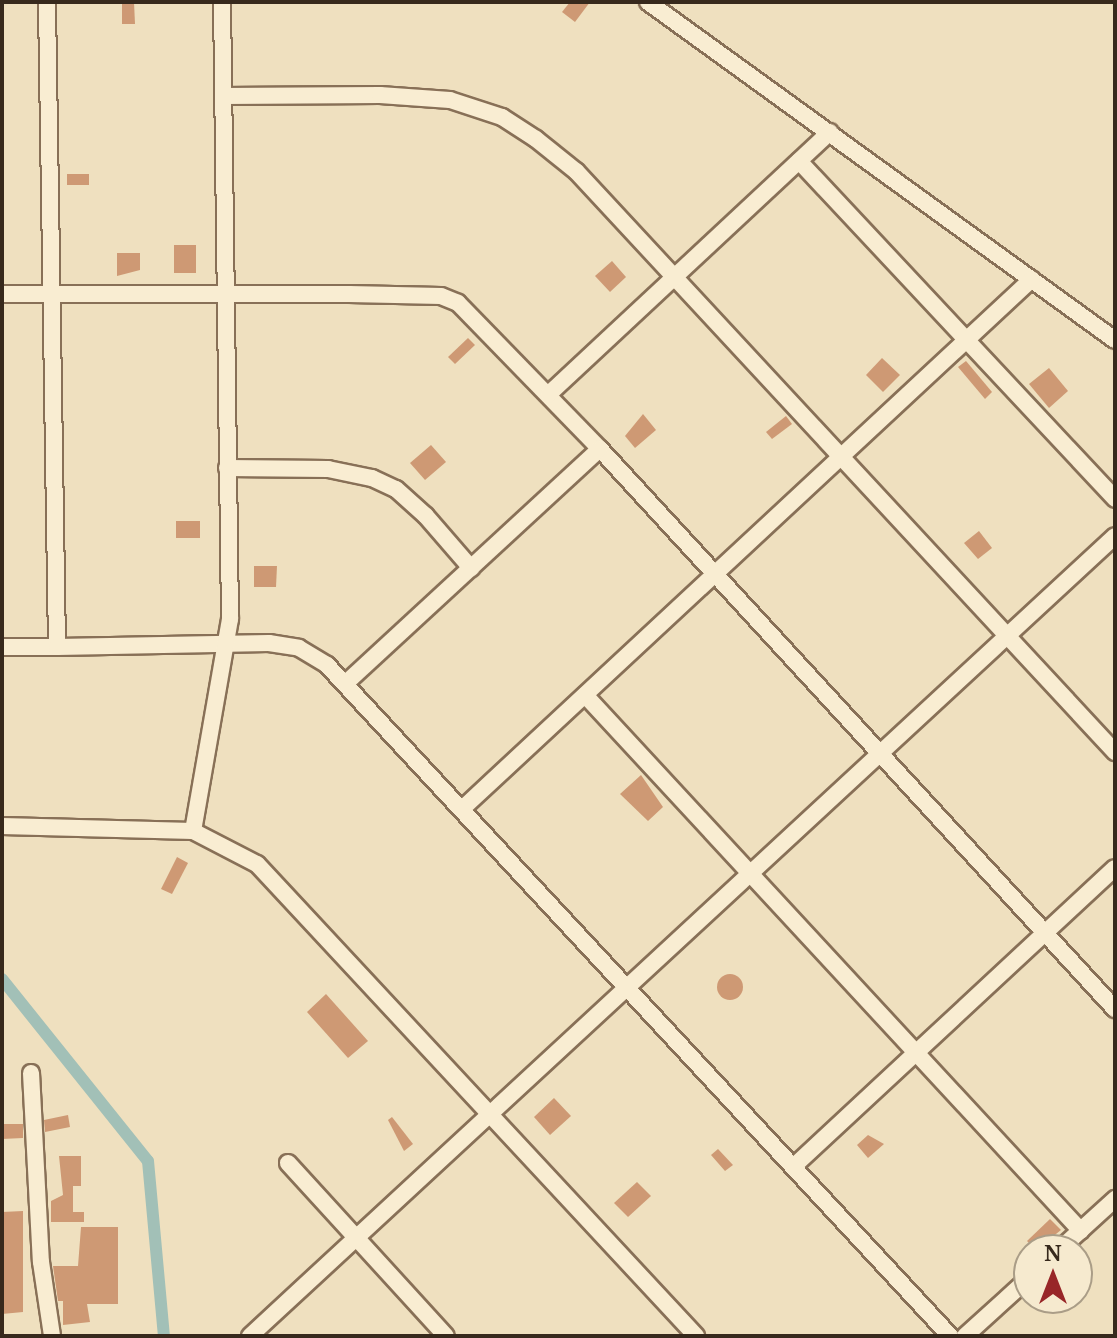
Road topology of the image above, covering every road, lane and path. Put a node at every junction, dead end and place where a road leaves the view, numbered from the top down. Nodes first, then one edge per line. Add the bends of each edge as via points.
1 (47, 2) edge
2 (222, 2) edge
3 (648, 2) edge
4 (223, 96) junction
5 (830, 132) junction
6 (799, 161) junction
7 (675, 277) junction
8 (1032, 279) junction
9 (51, 293) junction
10 (226, 293) junction
11 (2, 294) edge
12 (1115, 340) edge
13 (966, 342) junction
14 (549, 394) junction
15 (600, 449) junction
16 (841, 459) junction
17 (227, 468) junction
18 (1115, 499) edge
19 (1115, 536) edge
20 (471, 568) junction
21 (715, 575) junction
22 (1007, 635) junction
23 (229, 642) junction
24 (2, 647) edge
25 (57, 647) junction
26 (346, 683) junction
27 (585, 695) junction
28 (879, 752) junction
29 (1115, 752) edge
30 (462, 809) junction
31 (2, 826) edge
32 (193, 831) junction
33 (1115, 868) edge
34 (751, 872) junction
35 (1045, 933) junction
36 (627, 987) junction
37 (1115, 1009) edge
38 (918, 1049) junction
39 (31, 1073) dead end
40 (490, 1115) junction
41 (288, 1163) dead end
42 (793, 1167) junction
43 (1115, 1199) edge
44 (1081, 1231) junction
45 (1078, 1234) edge
46 (354, 1238) junction
47 (1013, 1292) edge
48 (52, 1336) edge
49 (250, 1336) edge
50 (446, 1336) edge
51 (696, 1336) edge
52 (950, 1336) edge
53 (965, 1336) edge

1 - 9 street
2 - 4 street
3 - 5 street
4 - 7 street via 405,96 450,100 502,117 576,171
4 - 10 street
5 - 6 street
5 - 8 street
6 - 7 street
6 - 13 street
7 - 14 street
7 - 16 street
8 - 12 street
8 - 13 street
9 - 10 street
9 - 11 street
9 - 25 street
10 - 14 street via 441,296 482,322
10 - 17 street
13 - 16 street
13 - 18 street
14 - 15 street
15 - 20 street
15 - 21 street
16 - 21 street
16 - 22 street
17 - 20 street via 328,469 372,478 396,489 426,516
17 - 23 street
19 - 22 street
20 - 26 street
21 - 27 street
21 - 28 street
22 - 28 street
22 - 29 street
23 - 25 street
23 - 26 street via 299,648
23 - 32 street
24 - 25 street
26 - 30 street
27 - 30 street
27 - 34 street
28 - 34 street
28 - 35 street
30 - 36 street
31 - 32 street
32 - 40 street via 257,864
33 - 35 street
34 - 36 street
34 - 38 street
35 - 37 street
35 - 38 street
36 - 40 street
36 - 42 street
38 - 42 street
38 - 44 street
39 - 48 street via 41,1262
40 - 46 street
40 - 51 street
41 - 46 street
42 - 52 street
43 - 44 street
44 - 45 street
46 - 49 street
46 - 50 street
47 - 53 street

